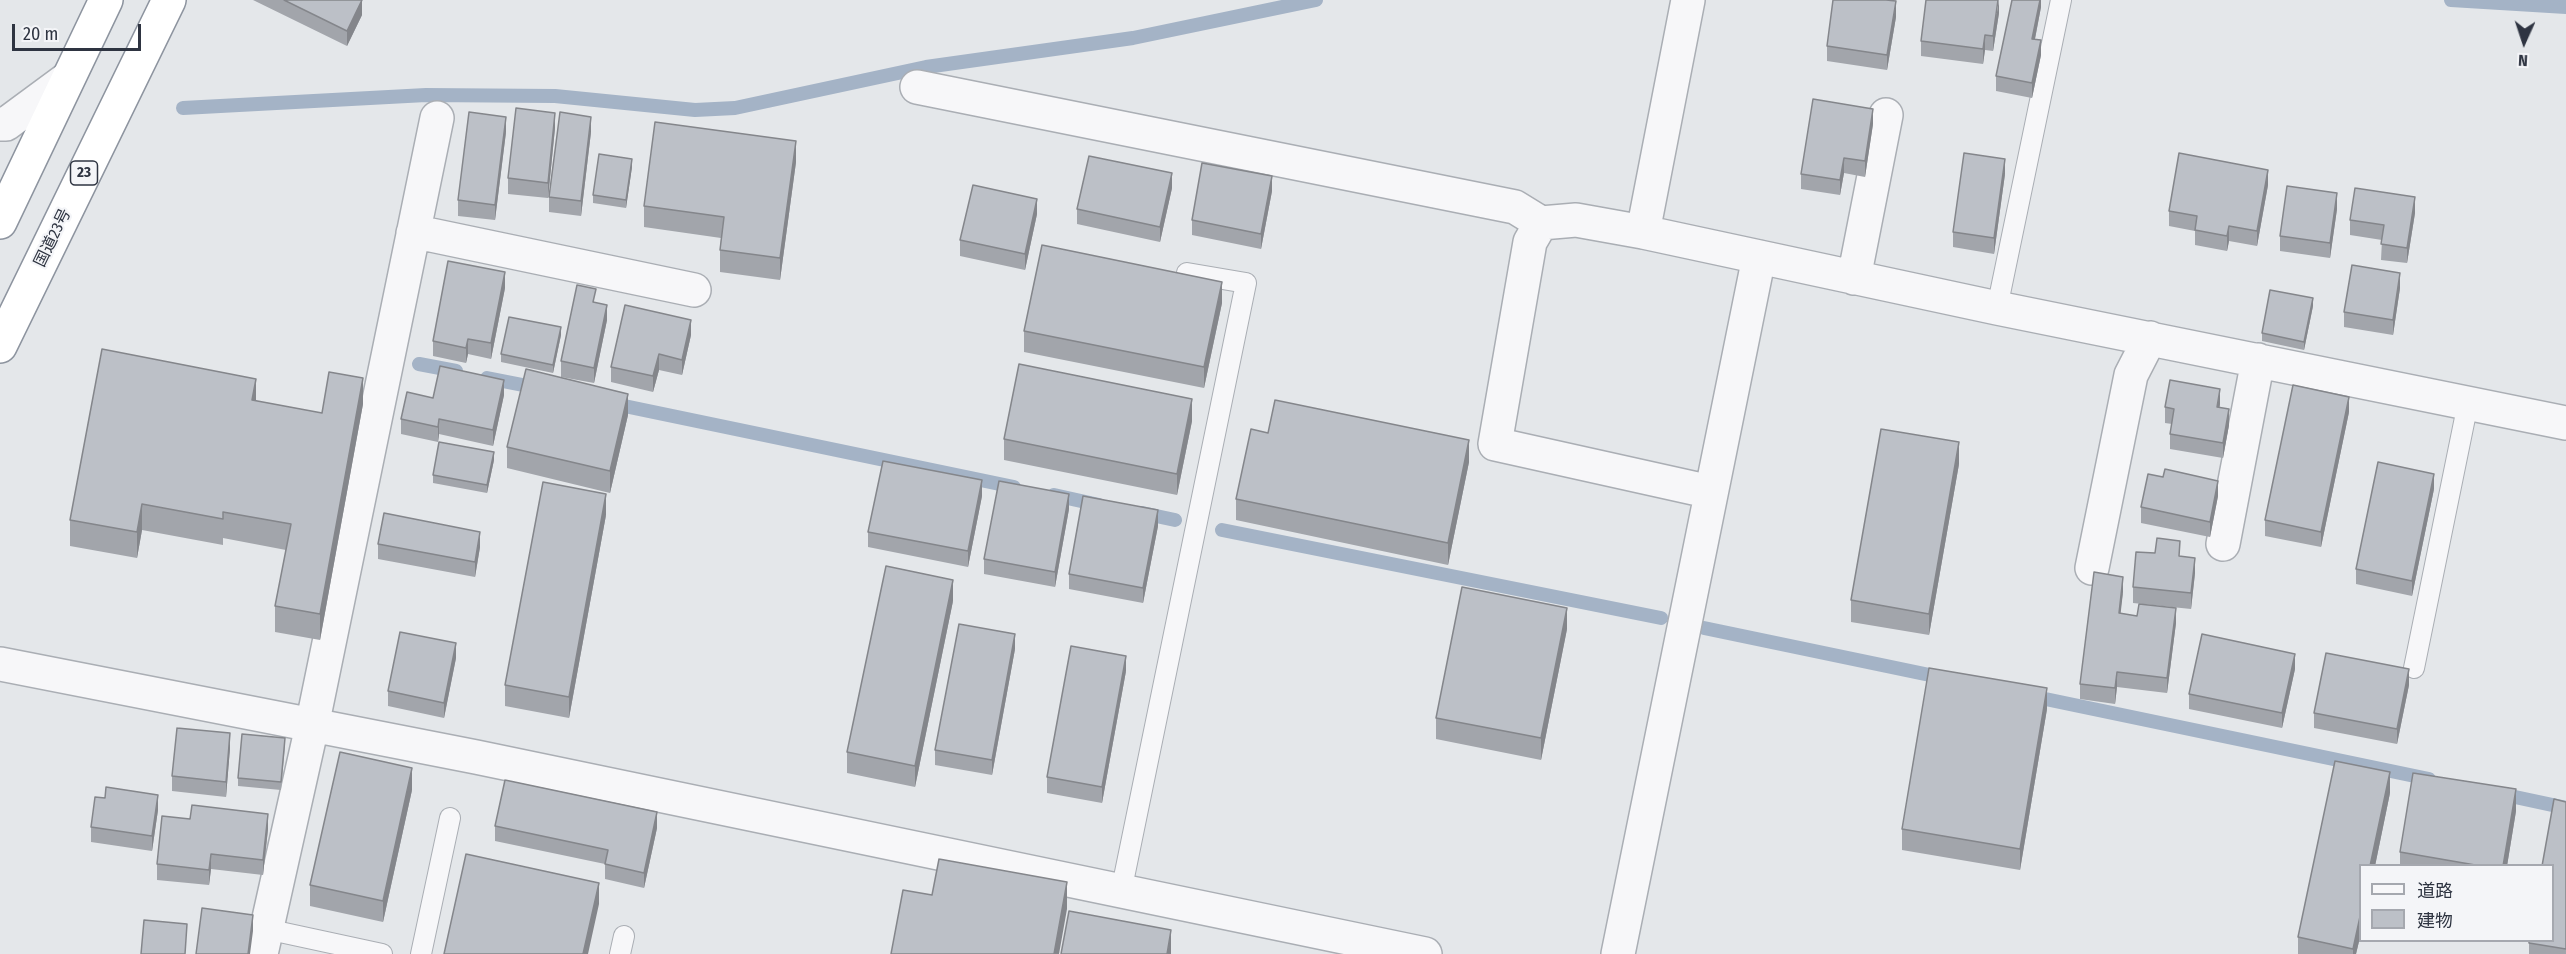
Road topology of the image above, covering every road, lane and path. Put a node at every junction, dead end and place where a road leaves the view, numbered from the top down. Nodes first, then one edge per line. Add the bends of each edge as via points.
1 (106, 0) edge
2 (169, 0) edge
3 (1688, 0) edge
4 (2061, 0) edge
5 (67, 79) junction
6 (916, 87) dead end
7 (1886, 115) dead end
8 (437, 118) dead end
9 (0, 124) edge
10 (0, 222) edge
11 (1540, 223) junction
12 (1643, 232) junction
13 (413, 233) junction
14 (1759, 257) junction
15 (1187, 273) edge
16 (1854, 278) junction
17 (694, 290) dead end
18 (1997, 308) junction
19 (2150, 338) junction
20 (0, 346) edge
21 (2258, 360) junction
22 (2468, 404) junction
23 (2566, 423) edge
24 (1711, 492) junction
25 (2223, 544) dead end
26 (2092, 568) dead end
27 (0, 664) edge
28 (2414, 668) dead end
29 (312, 726) junction
30 (450, 818) dead end
31 (1121, 892) junction
32 (264, 942) edge
33 (382, 954) edge
34 (421, 954) edge
35 (1425, 954) edge
36 (1618, 954) edge

1 - 5 highway
2 - 20 highway, 国道23号 / 23
3 - 12 street
4 - 18 lane
5 - 9 street via 6,124
5 - 10 highway
6 - 11 street via 1515,207
7 - 16 street
8 - 13 street
11 - 12 street via 1576,220
11 - 24 street via 1530,242 1495,444
12 - 14 street
13 - 17 street
13 - 29 street
14 - 16 street
14 - 24 street
15 - 31 lane via 1246,283
16 - 18 street
18 - 19 street
19 - 21 street
19 - 26 street via 2131,375
21 - 22 street
21 - 25 street
22 - 23 street
22 - 28 lane
24 - 36 street
27 - 29 street
29 - 31 street
29 - 32 street
30 - 34 lane
31 - 35 street
32 - 33 lane

